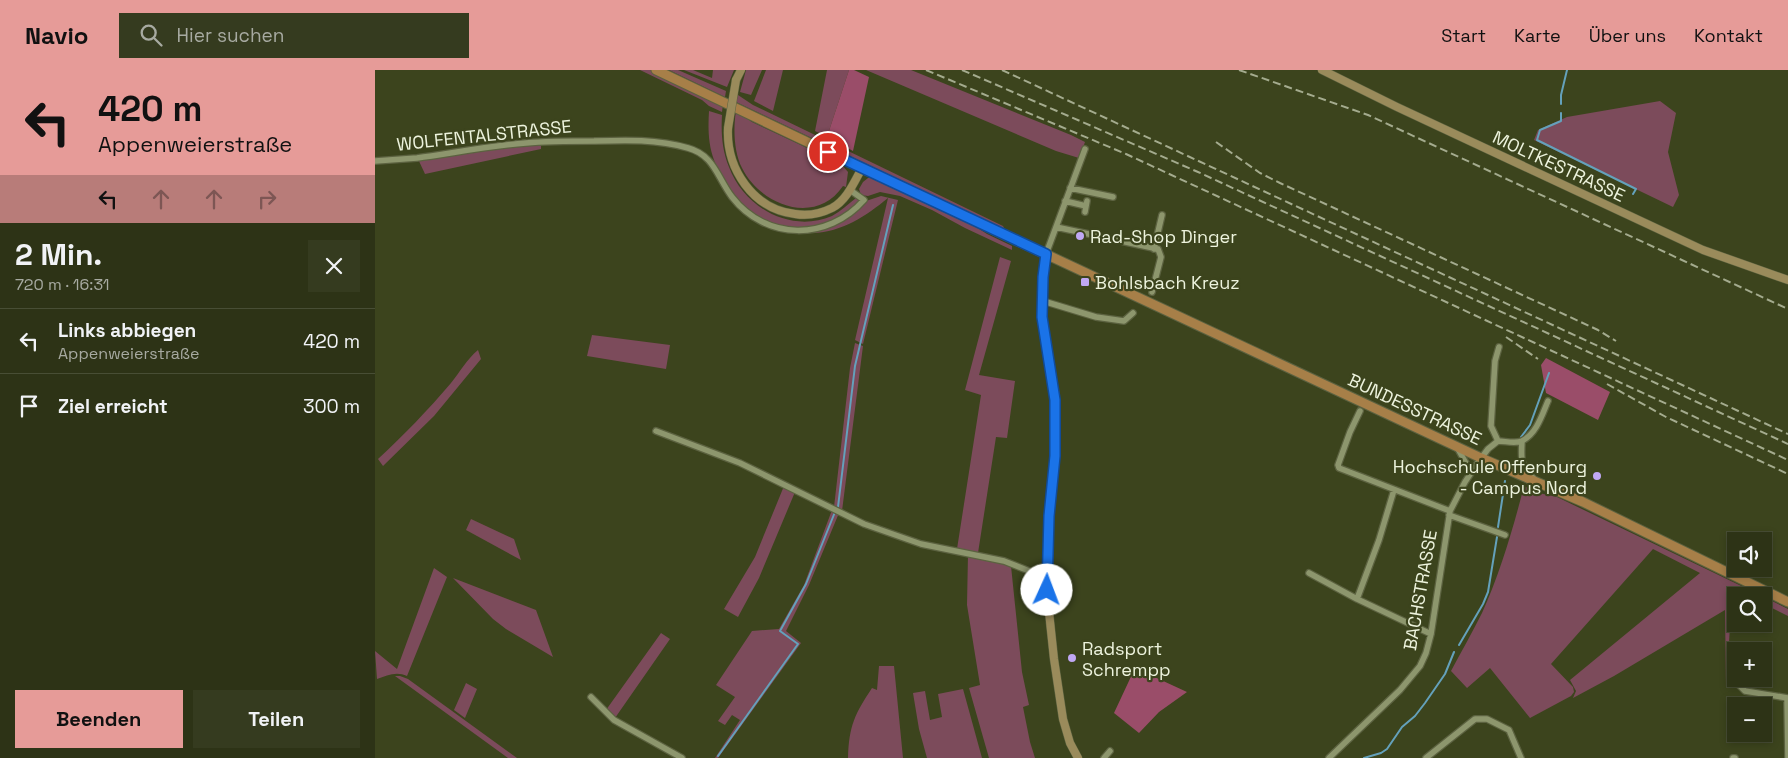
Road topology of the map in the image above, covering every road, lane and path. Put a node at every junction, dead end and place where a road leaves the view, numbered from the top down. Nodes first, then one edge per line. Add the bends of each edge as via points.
1 (656, 70) edge
2 (741, 70) edge
3 (1322, 70) edge
4 (1085, 149) dead end
5 (375, 161) edge
6 (862, 168) junction
7 (1070, 188) junction
8 (850, 190) junction
9 (1113, 197) dead end
10 (1065, 201) junction
11 (1086, 206) dead end
12 (1162, 215) dead end
13 (1056, 227) junction
14 (1154, 248) junction
15 (1046, 254) junction
16 (1788, 280) edge
17 (1151, 292) dead end
18 (1043, 301) junction
19 (1133, 313) dead end
20 (1499, 347) dead end
21 (1548, 401) dead end
22 (1360, 411) dead end
23 (656, 431) dead end
24 (1498, 441) junction
25 (1522, 441) junction
26 (1457, 447) junction
27 (1481, 458) junction
28 (1469, 475) junction
29 (1535, 481) junction
30 (1394, 490) junction
31 (1449, 513) junction
32 (1505, 535) dead end
33 (1309, 573) dead end
34 (1047, 578) junction
35 (1357, 599) junction
36 (1788, 602) edge
37 (1431, 634) junction
38 (1741, 687) edge
39 (591, 697) dead end
40 (1787, 698) edge
41 (1111, 751) dead end
42 (682, 758) edge
43 (1078, 758) edge
44 (1104, 758) edge
45 (1329, 758) edge
46 (1426, 758) edge
47 (1521, 758) edge
48 (1788, 758) edge

1 - 6 main road, BUNDESSTRASSE
2 - 8 street, bridge via 736,80 728,128 729,152 734,167 754,196 778,211 806,215 833,208
3 - 16 street, MOLTKESTRASSE via 1703,250
4 - 7 street
5 - 8 street, WOLFENTALSTRASSE via 524,143 654,140 687,147 705,156 732,197 747,212 773,227 796,230 828,226 852,212 864,200
6 - 8 street
6 - 15 main road, BUNDESSTRASSE
7 - 9 street
7 - 10 street
10 - 11 street
10 - 13 street
12 - 14 street
13 - 14 street
13 - 15 street
14 - 17 street via 1158,249 1161,257
15 - 18 street
15 - 26 main road, BUNDESSTRASSE
18 - 19 street via 1109,320 1124,321
18 - 34 street via 1042,317 1055,400 1055,456
20 - 24 street via 1495,361 1491,426
21 - 25 street via 1537,427
22 - 30 street via 1339,468
23 - 34 street via 740,463 864,524 921,544 1004,562
24 - 25 street
24 - 27 street, BACHSTRASSE
25 - 29 street via 1521,460
26 - 27 main road, BUNDESSTRASSE
26 - 28 street
27 - 28 street, BACHSTRASSE
27 - 29 main road, BUNDESSTRASSE
28 - 31 street, BACHSTRASSE
29 - 36 main road, BUNDESSTRASSE
30 - 31 street
30 - 35 street
31 - 32 street
31 - 37 street, BACHSTRASSE
33 - 35 street
34 - 43 street via 1063,719
35 - 37 street
37 - 45 street, BACHSTRASSE via 1421,666
38 - 40 street via 1745,691
39 - 42 street via 614,720
40 - 48 street
41 - 44 street
46 - 47 street via 1475,720 1487,719 1509,730

